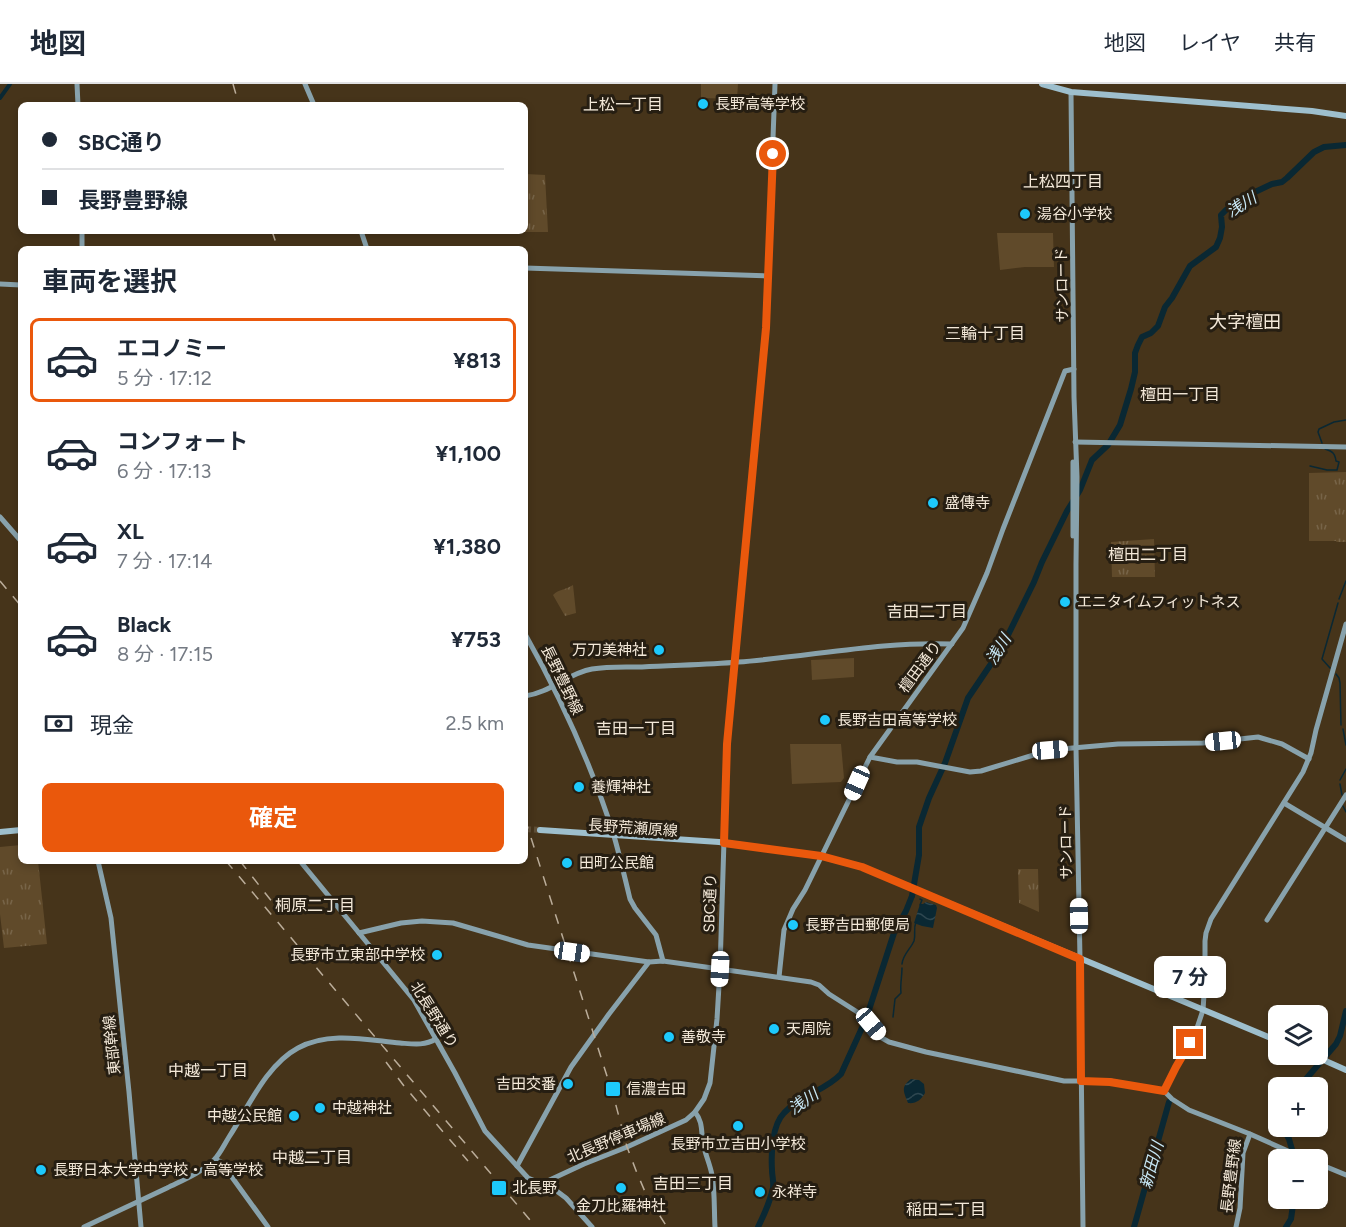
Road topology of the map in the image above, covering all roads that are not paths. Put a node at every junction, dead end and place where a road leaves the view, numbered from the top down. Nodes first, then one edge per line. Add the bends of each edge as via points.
1 (77, 84) edge
2 (305, 84) edge
3 (775, 84) edge
4 (1042, 84) edge
5 (1071, 92) junction
6 (78, 102) edge
7 (313, 102) edge
8 (1346, 116) edge
9 (528, 268) edge
10 (769, 276) junction
11 (0, 284) edge
12 (18, 285) edge
13 (1074, 369) junction
14 (1075, 442) junction
15 (1346, 447) edge
16 (0, 517) edge
17 (18, 538) edge
18 (1075, 542) junction
19 (1346, 624) edge
20 (528, 639) edge
21 (952, 644) junction
22 (735, 663) junction
23 (554, 686) junction
24 (528, 695) edge
25 (1076, 748) junction
26 (870, 757) junction
27 (1309, 759) junction
28 (1346, 795) edge
29 (1284, 803) junction
30 (1325, 828) junction
31 (18, 831) edge
32 (540, 832) tunnel mouth
33 (0, 833) edge
34 (614, 837) junction
35 (1346, 840) edge
36 (724, 843) junction
37 (821, 856) junction
38 (99, 864) edge
39 (302, 864) edge
40 (1267, 920) dead end
41 (359, 933) junction
42 (1080, 959) junction
43 (663, 961) junction
44 (649, 962) junction
45 (720, 969) junction
46 (779, 977) junction
47 (1203, 1010) junction
48 (1268, 1037) edge
49 (436, 1039) junction
50 (1328, 1062) edge
51 (1346, 1070) edge
52 (1081, 1081) junction
53 (1164, 1091) junction
54 (695, 1112) junction
55 (1250, 1134) junction
56 (1285, 1149) edge
57 (215, 1159) junction
58 (517, 1166) junction
59 (1328, 1168) edge
60 (1346, 1175) edge
61 (541, 1184) junction
62 (139, 1201) junction
63 (84, 1227) edge
64 (141, 1227) edge
65 (268, 1227) edge
66 (592, 1227) edge
67 (715, 1227) edge
68 (1083, 1227) edge
69 (1236, 1227) edge

1 - 6 street
2 - 7 street
3 - 10 street, SBC通り
4 - 5 main road
5 - 8 main road
5 - 13 street, サンロード
9 - 10 street
10 - 22 street, SBC通り
11 - 12 street
13 - 14 street, サンロード
13 - 21 street, 檀田通り via 1065,371 987,573
14 - 15 street
14 - 18 street, サンロード
14 - 18 street, サンロード
16 - 17 street
18 - 25 street, サンロード
19 - 27 street
20 - 23 street, 長野豊野線
21 - 22 street via 893,645
21 - 26 street, 檀田通り
22 - 23 street via 604,668 580,672
22 - 36 street, SBC通り via 727,744
23 - 24 street
23 - 34 street, 長野豊野線 via 580,743
25 - 26 street via 1039,752 970,772
25 - 27 street via 1258,737 1282,744
25 - 42 street, サンロード
26 - 37 street, 檀田通り
27 - 29 street
28 - 30 street
29 - 30 street
29 - 47 street via 1211,920 1205,941
30 - 35 street
30 - 40 street
31 - 33 main road
32 - 34 main road, 長野荒瀬原線
34 - 36 main road, 長野荒瀬原線
34 - 43 street, 長野豊野線 via 630,899 656,935
36 - 37 main road, 長野荒瀬原線
36 - 45 street, SBC通り
37 - 42 main road, 長野荒瀬原線 via 862,867
37 - 46 street, 檀田通り via 784,930
38 - 62 street, 東部幹線 via 111,918
39 - 41 street, 北長野通り
41 - 44 street via 401,923 453,923 528,945
41 - 49 street, 北長野通り via 414,999
42 - 47 main road, 長野荒瀬原線
42 - 52 street, サンロード
43 - 44 street
43 - 45 street
44 - 58 street via 571,1067
45 - 46 street
45 - 54 street via 710,1083
46 - 52 street via 819,986 863,1015 882,1038 893,1043 1064,1081
47 - 48 main road, 長野荒瀬原線
47 - 53 street
49 - 57 street via 423,1044 333,1038 297,1048 278,1063 261,1085
49 - 58 street, 北長野通り via 485,1131
50 - 51 main road
52 - 53 street
52 - 68 street, サンロード
53 - 55 street, 長野豊野線 via 1189,1110
54 - 61 street, 北長野停車場線 via 686,1120
54 - 67 street via 700,1118 712,1175
55 - 56 street
55 - 69 street, 長野豊野線 via 1244,1153
57 - 62 street
57 - 65 street
58 - 61 street, 北長野通り
59 - 60 street
61 - 66 street, 北長野通り via 566,1198
62 - 63 street
62 - 64 street, 東部幹線

